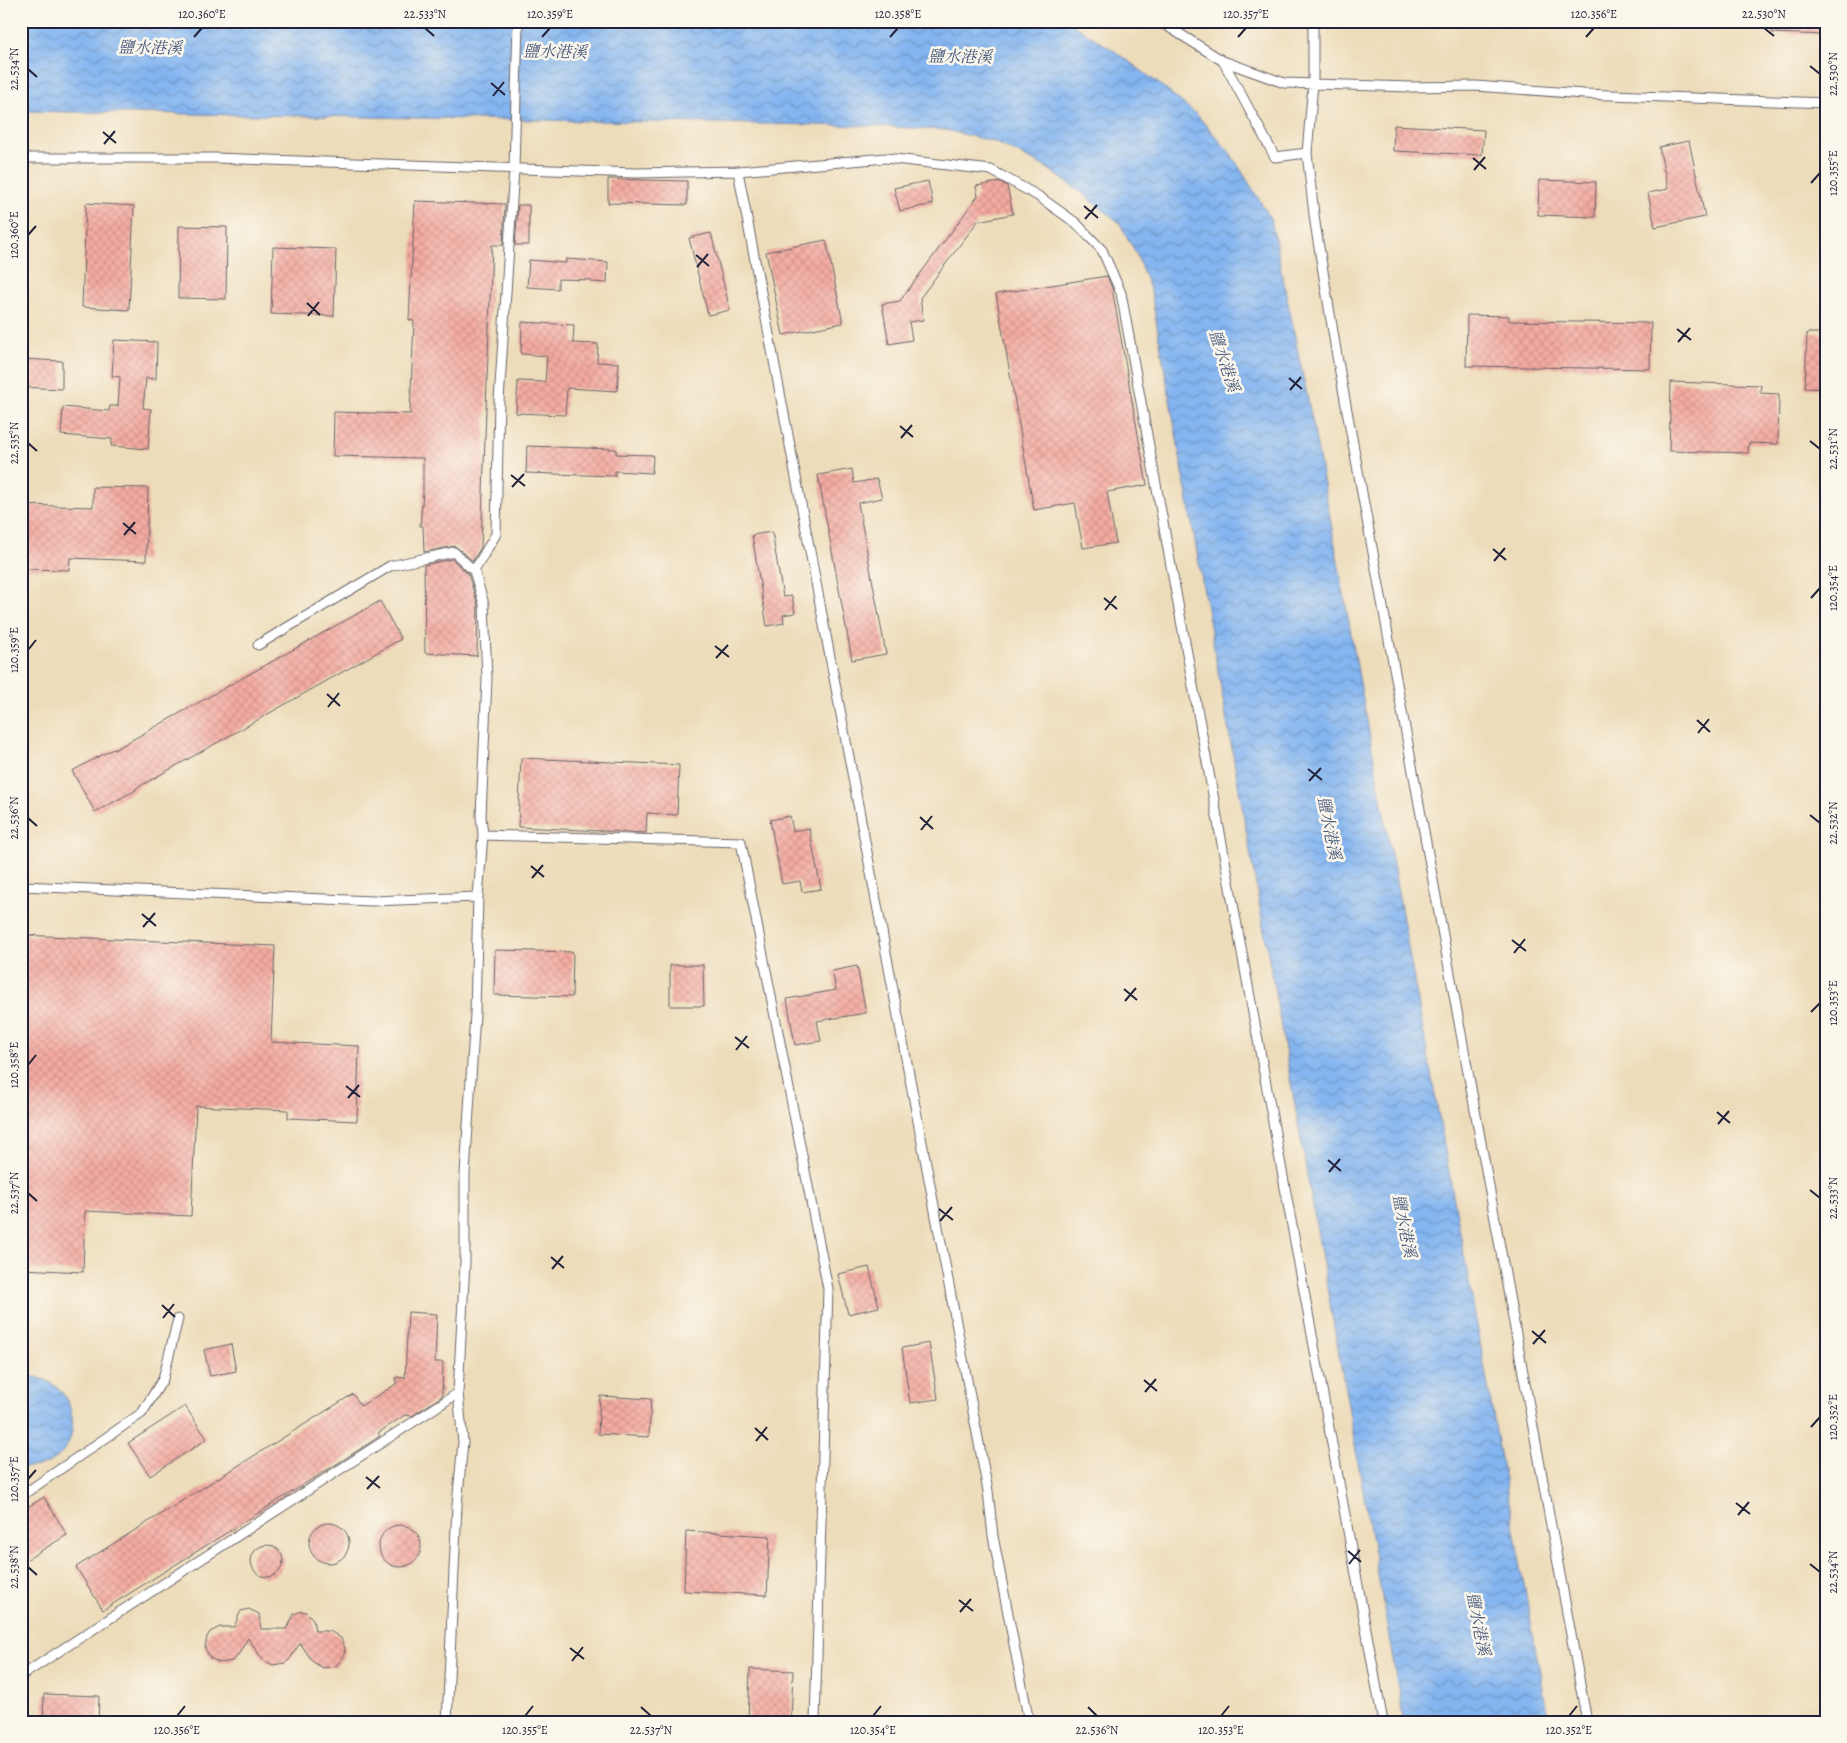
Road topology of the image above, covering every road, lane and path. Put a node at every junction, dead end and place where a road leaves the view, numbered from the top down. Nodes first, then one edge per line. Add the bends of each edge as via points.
1 (518, 21) edge
2 (1159, 21) edge
3 (1312, 21) edge
4 (1223, 61) junction
5 (1313, 84) junction
6 (1826, 103) edge
7 (1308, 153) junction
8 (21, 158) edge
9 (514, 169) junction
10 (738, 171) junction
11 (474, 571) junction
12 (258, 645) dead end
13 (483, 835) junction
14 (21, 886) edge
15 (478, 897) junction
16 (178, 1319) dead end
17 (458, 1393) junction
18 (21, 1496) edge
19 (21, 1676) edge
20 (447, 1722) edge
21 (814, 1722) edge
22 (1029, 1722) edge
23 (1383, 1722) edge
24 (1587, 1722) edge

1 - 9 lane
2 - 4 lane
3 - 5 lane
4 - 5 lane via 1284,83
4 - 7 lane via 1275,157
5 - 6 lane via 1476,86 1584,94
5 - 7 lane
7 - 24 lane via 1315,223 1338,356
8 - 9 lane via 215,158
9 - 10 lane
9 - 11 lane via 499,401 496,534
10 - 22 lane
10 - 23 lane via 886,158 990,170 1038,196 1076,222 1102,250 1121,293
11 - 12 lane via 454,552 390,566
11 - 13 lane via 484,604 488,679 481,816
13 - 15 lane
13 - 21 lane via 741,842 828,1289
14 - 15 lane via 372,901
15 - 17 lane via 475,1014 464,1174 465,1262
16 - 18 lane via 163,1379 142,1414
17 - 19 lane
17 - 20 lane via 463,1442

